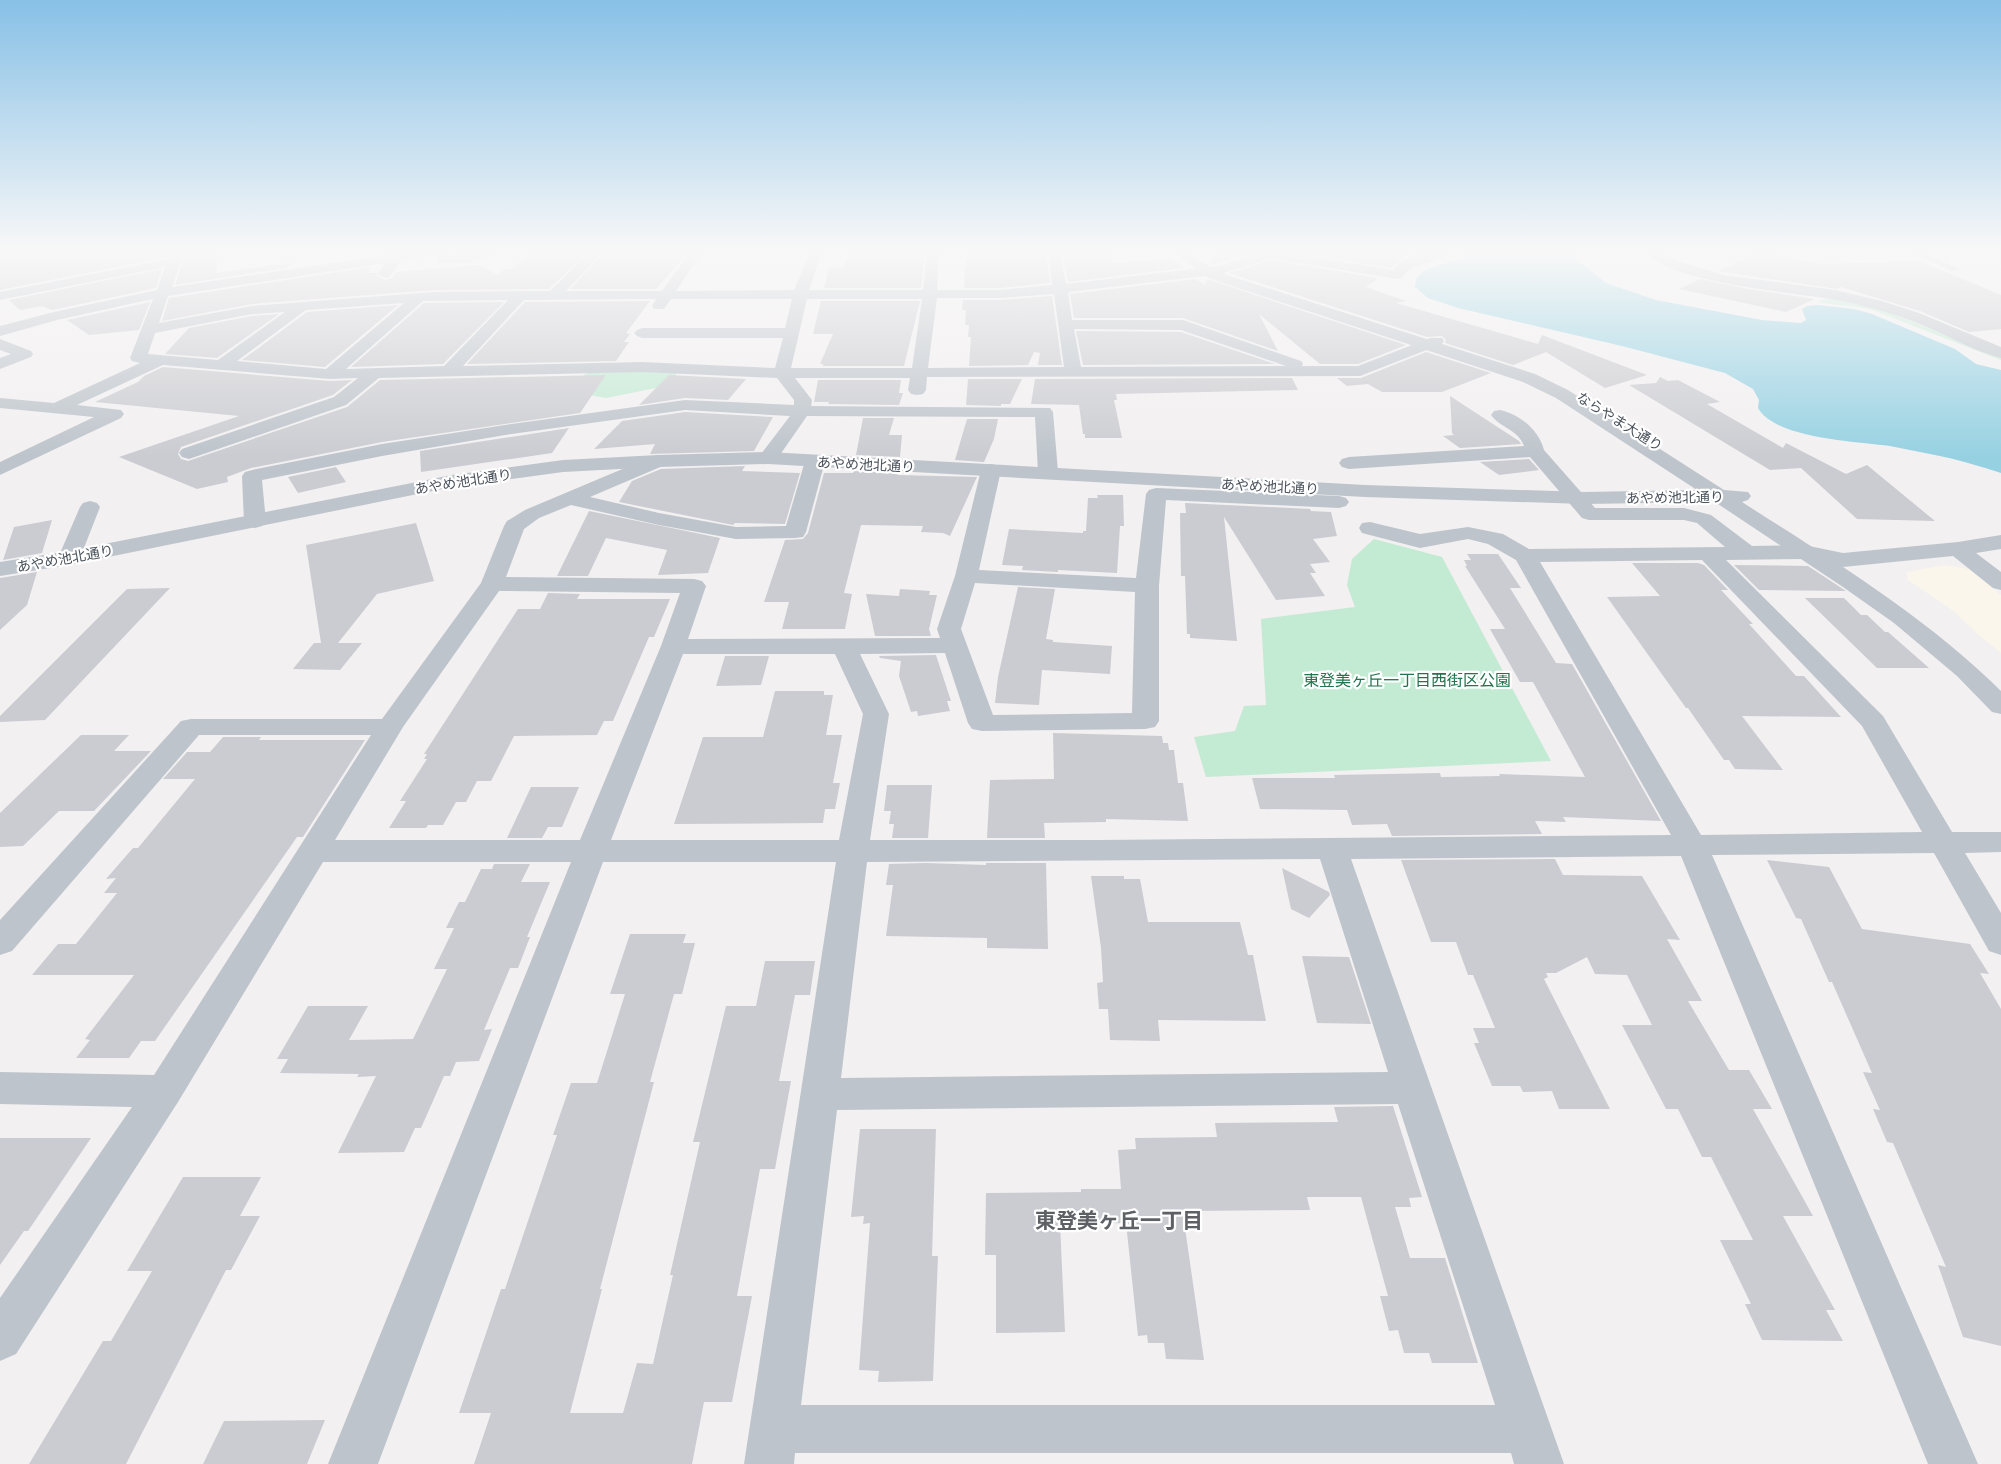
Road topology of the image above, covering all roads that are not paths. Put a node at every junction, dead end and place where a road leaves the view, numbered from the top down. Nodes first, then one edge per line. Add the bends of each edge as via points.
1 (39, 320) edge
2 (152, 320) edge
3 (198, 320) edge
4 (283, 320) edge
5 (392, 320) edge
6 (497, 320) edge
7 (650, 320) edge
8 (794, 320) edge
9 (926, 320) edge
10 (1065, 320) edge
11 (1357, 320) edge
12 (1920, 320) edge
13 (1066, 324) junction
14 (148, 330) junction
15 (0, 332) edge
16 (642, 333) junction
17 (791, 333) junction
18 (1432, 343) junction
19 (0, 344) edge
20 (2001, 353) edge
21 (160, 360) junction
22 (0, 364) edge
23 (222, 365) junction
24 (642, 368) junction
25 (1315, 371) junction
26 (448, 372) junction
27 (1073, 372) junction
28 (375, 373) junction
29 (782, 373) junction
30 (330, 374) junction
31 (919, 374) junction
32 (5, 406) edge
33 (60, 407) junction
34 (802, 411) junction
35 (914, 412) junction
36 (1500, 415) dead end
37 (1535, 451) junction
38 (189, 453) dead end
39 (768, 458) junction
40 (658, 461) junction
41 (815, 461) junction
42 (1349, 463) dead end
43 (0, 469) edge
44 (991, 470) junction
45 (1048, 472) junction
46 (1741, 496) junction
47 (1718, 497) junction
48 (569, 498) junction
49 (1339, 502) dead end
50 (90, 508) dead end
51 (255, 522) junction
52 (1370, 528) dead end
53 (2001, 542) edge
54 (1958, 549) junction
55 (1706, 552) junction
56 (1747, 552) junction
57 (1804, 552) junction
58 (1525, 556) junction
59 (69, 558) junction
60 (1843, 560) junction
61 (0, 569) edge
62 (966, 576) junction
63 (2001, 583) edge
64 (492, 584) junction
65 (1146, 586) junction
66 (955, 645) junction
67 (673, 646) junction
68 (844, 647) junction
69 (2001, 685) edge
70 (2001, 706) edge
71 (390, 728) junction
72 (1943, 842) junction
73 (2001, 842) edge
74 (1692, 845) junction
75 (1332, 849) junction
76 (315, 851) junction
77 (591, 851) junction
78 (852, 851) junction
79 (0, 942) edge
80 (2001, 942) edge
81 (0, 1088) edge
82 (1413, 1088) junction
83 (164, 1092) junction
84 (820, 1094) junction
85 (0, 1338) edge
86 (771, 1447) edge
87 (1534, 1447) edge
88 (354, 1464) edge
89 (1953, 1464) edge

1 - 15 street
2 - 14 street
3 - 14 street
4 - 23 street
5 - 30 street
6 - 26 street
7 - 16 street
8 - 17 street
9 - 31 street
10 - 13 street
11 - 18 street
12 - 20 street
13 - 25 street via 1183,325
13 - 27 street
14 - 21 street via 138,358
16 - 17 street
16 - 24 street
17 - 29 street
18 - 25 street via 1360,371
18 - 46 street, ならやま大通り via 1520,369 1578,395
18 - 47 street via 1562,394
19 - 22 street via 25,354
21 - 23 street
21 - 33 street
23 - 30 street
24 - 26 street
24 - 29 street
25 - 27 street
26 - 28 street
27 - 31 street
28 - 30 street
28 - 38 street via 340,401
29 - 31 street
29 - 34 street via 803,400
31 - 35 street
32 - 33 street
33 - 43 street via 115,414
34 - 35 street
34 - 39 street
34 - 51 street via 684,405 382,450 252,476
35 - 45 street via 1044,412
36 - 37 street via 1522,428 1534,443
37 - 42 street
37 - 56 street via 1589,514 1684,514 1704,519
39 - 40 street, あやめ池北通り
39 - 41 street, あやめ池北通り
40 - 48 street
40 - 51 street, あやめ池北通り via 563,466 452,481
41 - 44 street, あやめ池北通り
41 - 48 street via 795,532 736,533
44 - 45 street, あやめ池北通り
44 - 62 street
45 - 47 street, あやめ池北通り via 1365,491 1584,498
46 - 47 street, あやめ池北通り
46 - 60 street, ならやま大通り
47 - 57 street
48 - 64 street via 532,514 515,526
49 - 65 street via 1156,494
50 - 59 street
51 - 59 street, あやめ池北通り
52 - 58 street via 1420,541 1468,533 1495,539
53 - 54 street
54 - 60 street
54 - 63 street
55 - 56 street
55 - 58 street
55 - 72 street via 1873,722
56 - 57 street
57 - 60 street
57 - 70 street via 1902,618
58 - 74 street
59 - 61 street, あやめ池北通り
60 - 69 street, ならやま大通り via 1921,616
62 - 65 street
62 - 66 street via 949,629
64 - 67 street via 694,586
64 - 71 street
65 - 66 street via 1145,720 982,723
66 - 68 street
67 - 68 street
67 - 77 street
68 - 78 street via 876,714
71 - 76 street
71 - 79 street via 191,727
72 - 73 street
72 - 74 street
72 - 80 street
74 - 75 street
74 - 89 street
75 - 78 street
75 - 82 street
76 - 77 street
76 - 83 street
77 - 78 street
77 - 88 street
78 - 84 street
81 - 83 street
82 - 84 street
82 - 87 street
83 - 85 street
84 - 86 street
86 - 87 street

